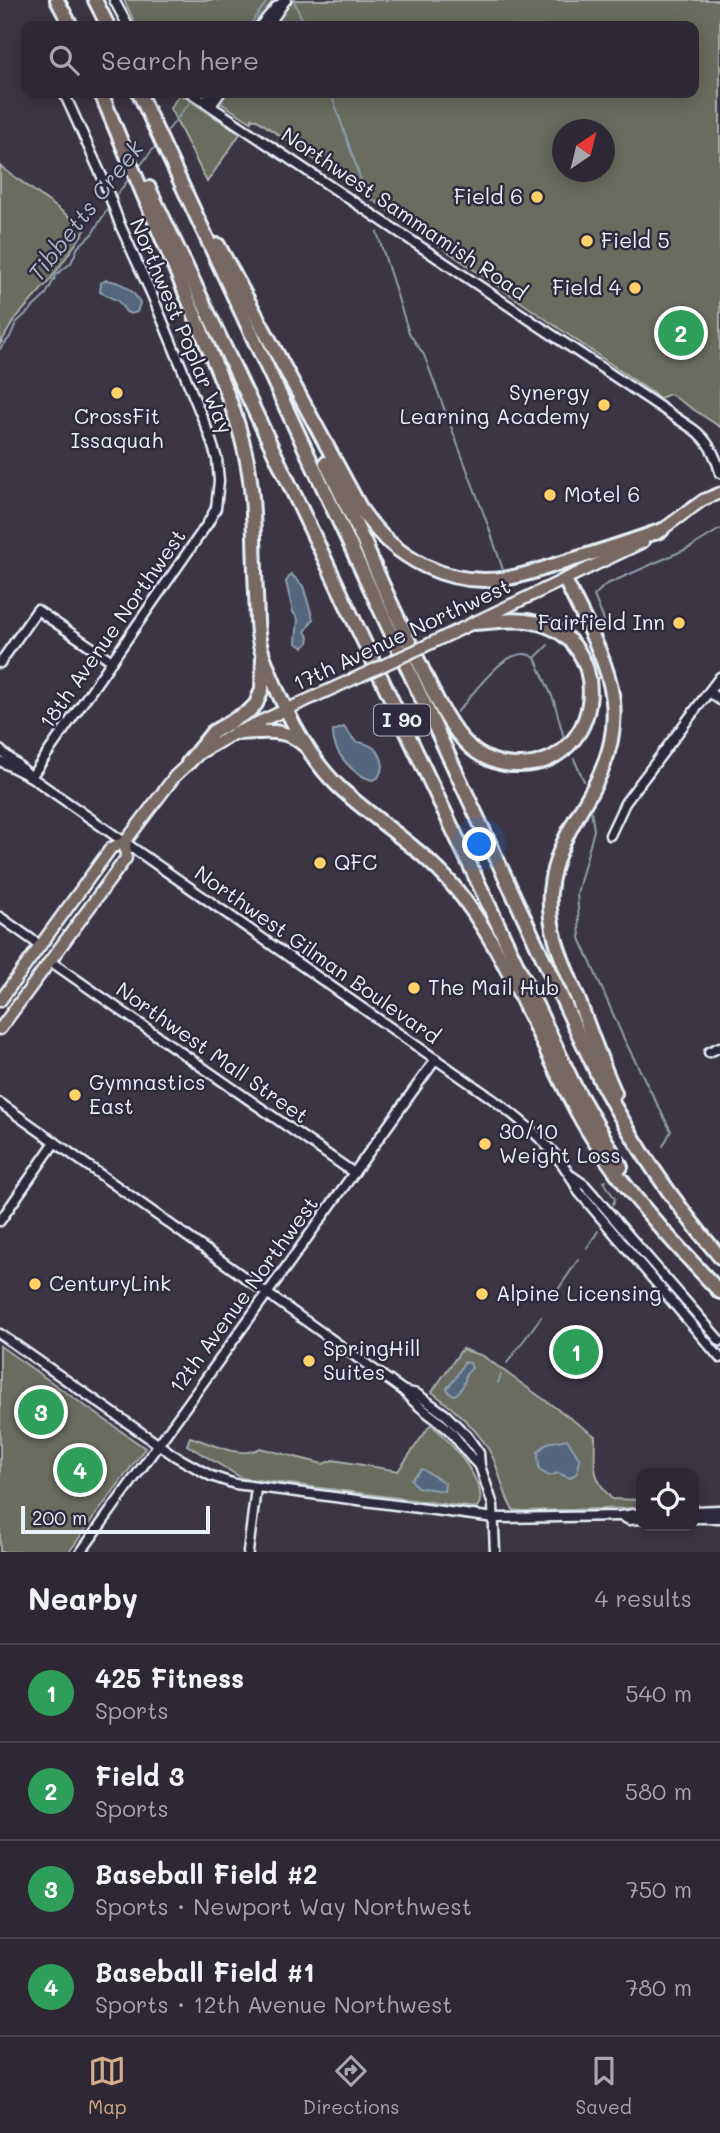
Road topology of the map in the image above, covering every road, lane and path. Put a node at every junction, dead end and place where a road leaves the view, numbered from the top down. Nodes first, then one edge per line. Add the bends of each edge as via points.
1 (57, 0) edge
2 (95, 0) edge
3 (114, 0) edge
4 (286, 0) edge
5 (68, 21) edge
6 (105, 21) edge
7 (125, 21) edge
8 (264, 21) edge
9 (271, 21) edge
10 (66, 98) edge
11 (104, 98) edge
12 (141, 98) edge
13 (201, 100) edge
14 (162, 143) junction
15 (135, 168) junction
16 (258, 321) junction
17 (720, 473) edge
18 (720, 493) edge
19 (218, 498) joint
20 (662, 530) junction
21 (565, 580) junction
22 (475, 622) junction
23 (263, 654) junction
24 (112, 661) junction
25 (0, 663) edge
26 (720, 677) edge
27 (709, 692) junction
28 (720, 700) edge
29 (288, 709) junction
30 (235, 733) junction
31 (307, 748) junction
32 (0, 750) edge
33 (0, 761) edge
34 (188, 763) junction
35 (31, 777) junction
36 (610, 835) dead end
37 (125, 842) junction
38 (0, 916) edge
39 (41, 946) junction
40 (50, 961) junction
41 (0, 1001) edge
42 (0, 1029) edge
43 (720, 1047) edge
44 (709, 1052) dead end
45 (436, 1059) junction
46 (0, 1103) edge
47 (55, 1142) junction
48 (645, 1157) junction
49 (354, 1173) junction
50 (572, 1176) junction
51 (0, 1222) edge
52 (686, 1256) junction
53 (720, 1257) edge
54 (268, 1292) junction
55 (720, 1292) edge
56 (0, 1334) edge
57 (720, 1341) edge
58 (720, 1358) edge
59 (158, 1444) junction
60 (256, 1488) junction
61 (720, 1510) edge
62 (699, 1511) edge
63 (636, 1514) edge
64 (621, 1516) junction
65 (495, 1518) junction
66 (699, 1518) edge
67 (720, 1518) edge
68 (636, 1519) edge
69 (81, 1552) edge
70 (248, 1552) edge
71 (495, 1552) edge

1 - 5 highway
2 - 6 highway
3 - 7 street
4 - 8 street
4 - 9 street
10 - 19 street, Northwest Poplar Way via 209,435 219,471
11 - 15 highway
12 - 14 highway, I 90
13 - 17 street, Northwest Sammamish Road via 698,432 713,451
14 - 16 highway
14 - 48 highway, I 90 via 600,1080
15 - 23 highway via 243,443 251,488
15 - 52 highway, I 90 via 574,1085 626,1175
16 - 20 highway via 366,517 390,545 424,567 457,578 509,578
16 - 22 highway via 451,726 472,748 501,764 527,765 561,752 583,725 590,701 583,657 555,629 531,621
18 - 20 main road, 17th Avenue Northwest
19 - 24 street, 18th Avenue Northwest via 208,523
20 - 21 main road, 17th Avenue Northwest
21 - 22 main road, 17th Avenue Northwest
21 - 48 highway via 609,676 615,717 604,767 554,868 552,923 592,1036
22 - 29 main road, 17th Avenue Northwest, bridge
23 - 29 highway
23 - 34 highway via 262,689 256,704 213,732
24 - 25 street via 37,610
24 - 35 street, 18th Avenue Northwest
26 - 27 street
27 - 28 street
27 - 36 street via 625,803
29 - 30 main road, 17th Avenue Northwest
29 - 31 highway
30 - 31 highway via 284,732
30 - 34 main road, 17th Avenue Northwest
31 - 52 highway via 337,785 413,846 463,898 599,1149
32 - 35 street, Northwest Gilman Boulevard
33 - 35 street, Northwest Gilman Boulevard
34 - 37 main road, 17th Avenue Northwest
35 - 37 street, Northwest Gilman Boulevard
37 - 39 main road, 17th Avenue Northwest via 111,848
37 - 40 main road, 17th Avenue Northwest via 126,858
37 - 45 street, Northwest Gilman Boulevard
38 - 39 street
39 - 41 main road, 17th Avenue Northwest
40 - 42 main road, 17th Avenue Northwest
40 - 49 street, Northwest Mall Street
43 - 44 street
45 - 49 street, 12th Avenue Northwest
45 - 50 street, Northwest Gilman Boulevard via 528,1128
46 - 47 street
47 - 51 street
47 - 54 street
48 - 53 highway, I 90
49 - 54 street, 12th Avenue Northwest
50 - 57 street, Northwest Gilman Boulevard via 585,1185
50 - 58 street, Northwest Gilman Boulevard via 579,1192
52 - 55 highway, I 90
54 - 59 street, 12th Avenue Northwest
54 - 65 street via 453,1421 479,1453
56 - 59 street
59 - 60 street via 211,1476
59 - 69 street, 12th Avenue Northwest
60 - 65 street
60 - 70 street
61 - 62 street
63 - 64 street
64 - 65 street
64 - 68 street
65 - 71 street
66 - 67 street

